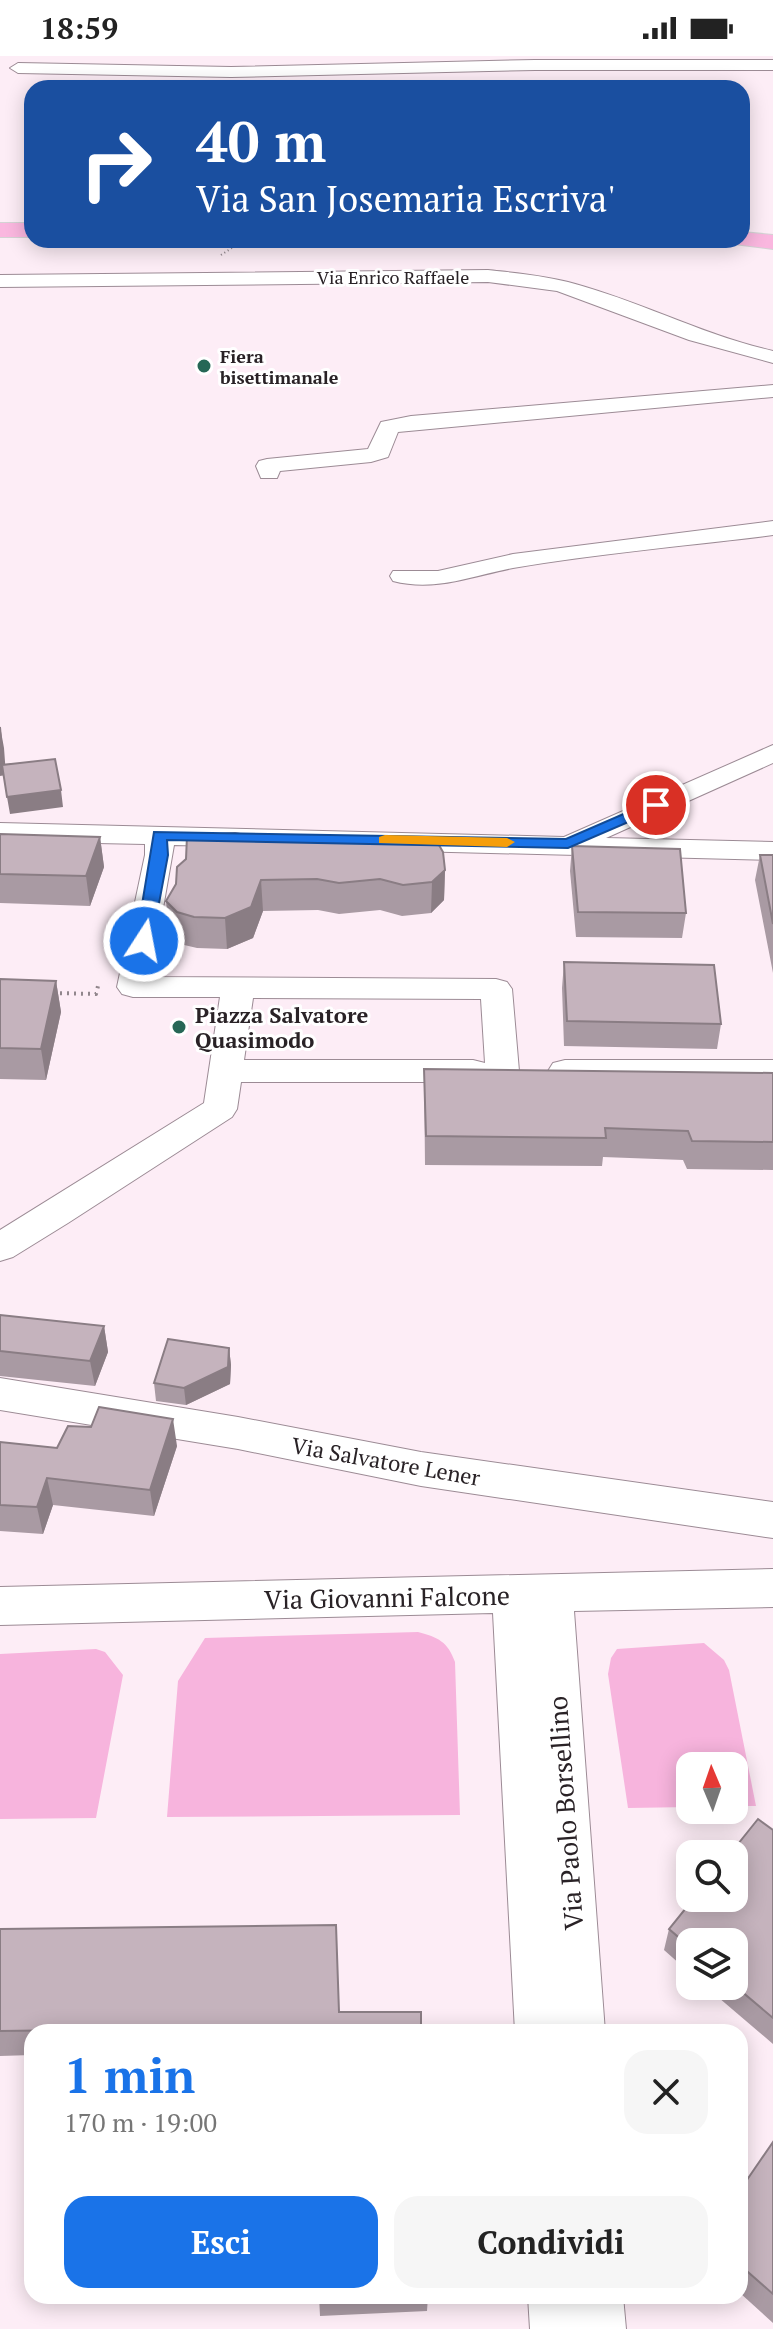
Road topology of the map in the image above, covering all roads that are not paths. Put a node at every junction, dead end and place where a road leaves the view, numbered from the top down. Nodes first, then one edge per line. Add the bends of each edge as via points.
1 (23, 62) edge
2 (121, 63) edge
3 (773, 65) edge
4 (225, 67) edge
5 (0, 71) edge
6 (0, 230) edge
7 (24, 230) edge
8 (750, 240) edge
9 (773, 242) edge
10 (0, 281) edge
11 (773, 357) edge
12 (773, 391) edge
13 (269, 473) dead end
14 (773, 528) edge
15 (402, 576) dead end
16 (773, 753) edge
17 (0, 832) edge
18 (159, 835) junction
19 (568, 844) junction
20 (773, 851) edge
21 (238, 987) junction
22 (227, 1071) junction
23 (502, 1071) junction
24 (773, 1071) edge
25 (0, 1247) edge
26 (0, 1394) edge
27 (773, 1520) edge
28 (773, 1588) edge
29 (532, 1594) junction
30 (0, 1606) edge
31 (541, 2024) edge
32 (578, 2024) edge
33 (556, 2304) edge
34 (596, 2304) edge
35 (558, 2329) edge
36 (598, 2329) edge

1 - 2 street
1 - 5 street
2 - 4 street
3 - 4 street
6 - 7 highway
8 - 9 highway
10 - 11 street, Via Enrico Raffaele via 488,276 573,289 723,345
12 - 13 street via 411,423 389,427 380,452 267,466
14 - 15 street via 513,561 438,578
16 - 19 street
17 - 18 street
18 - 19 street
18 - 21 street via 160,855 133,987
19 - 20 street
21 - 22 street
21 - 23 street via 496,989
22 - 23 street
22 - 25 street via 220,1109
23 - 24 street
26 - 27 street, Via Salvatore Lener via 421,1469
28 - 29 street, Via Giovanni Falcone
29 - 30 street, Via Giovanni Falcone
29 - 31 street, Via Paolo Borsellino
29 - 32 street, Via Paolo Borsellino
33 - 35 street
34 - 36 street

